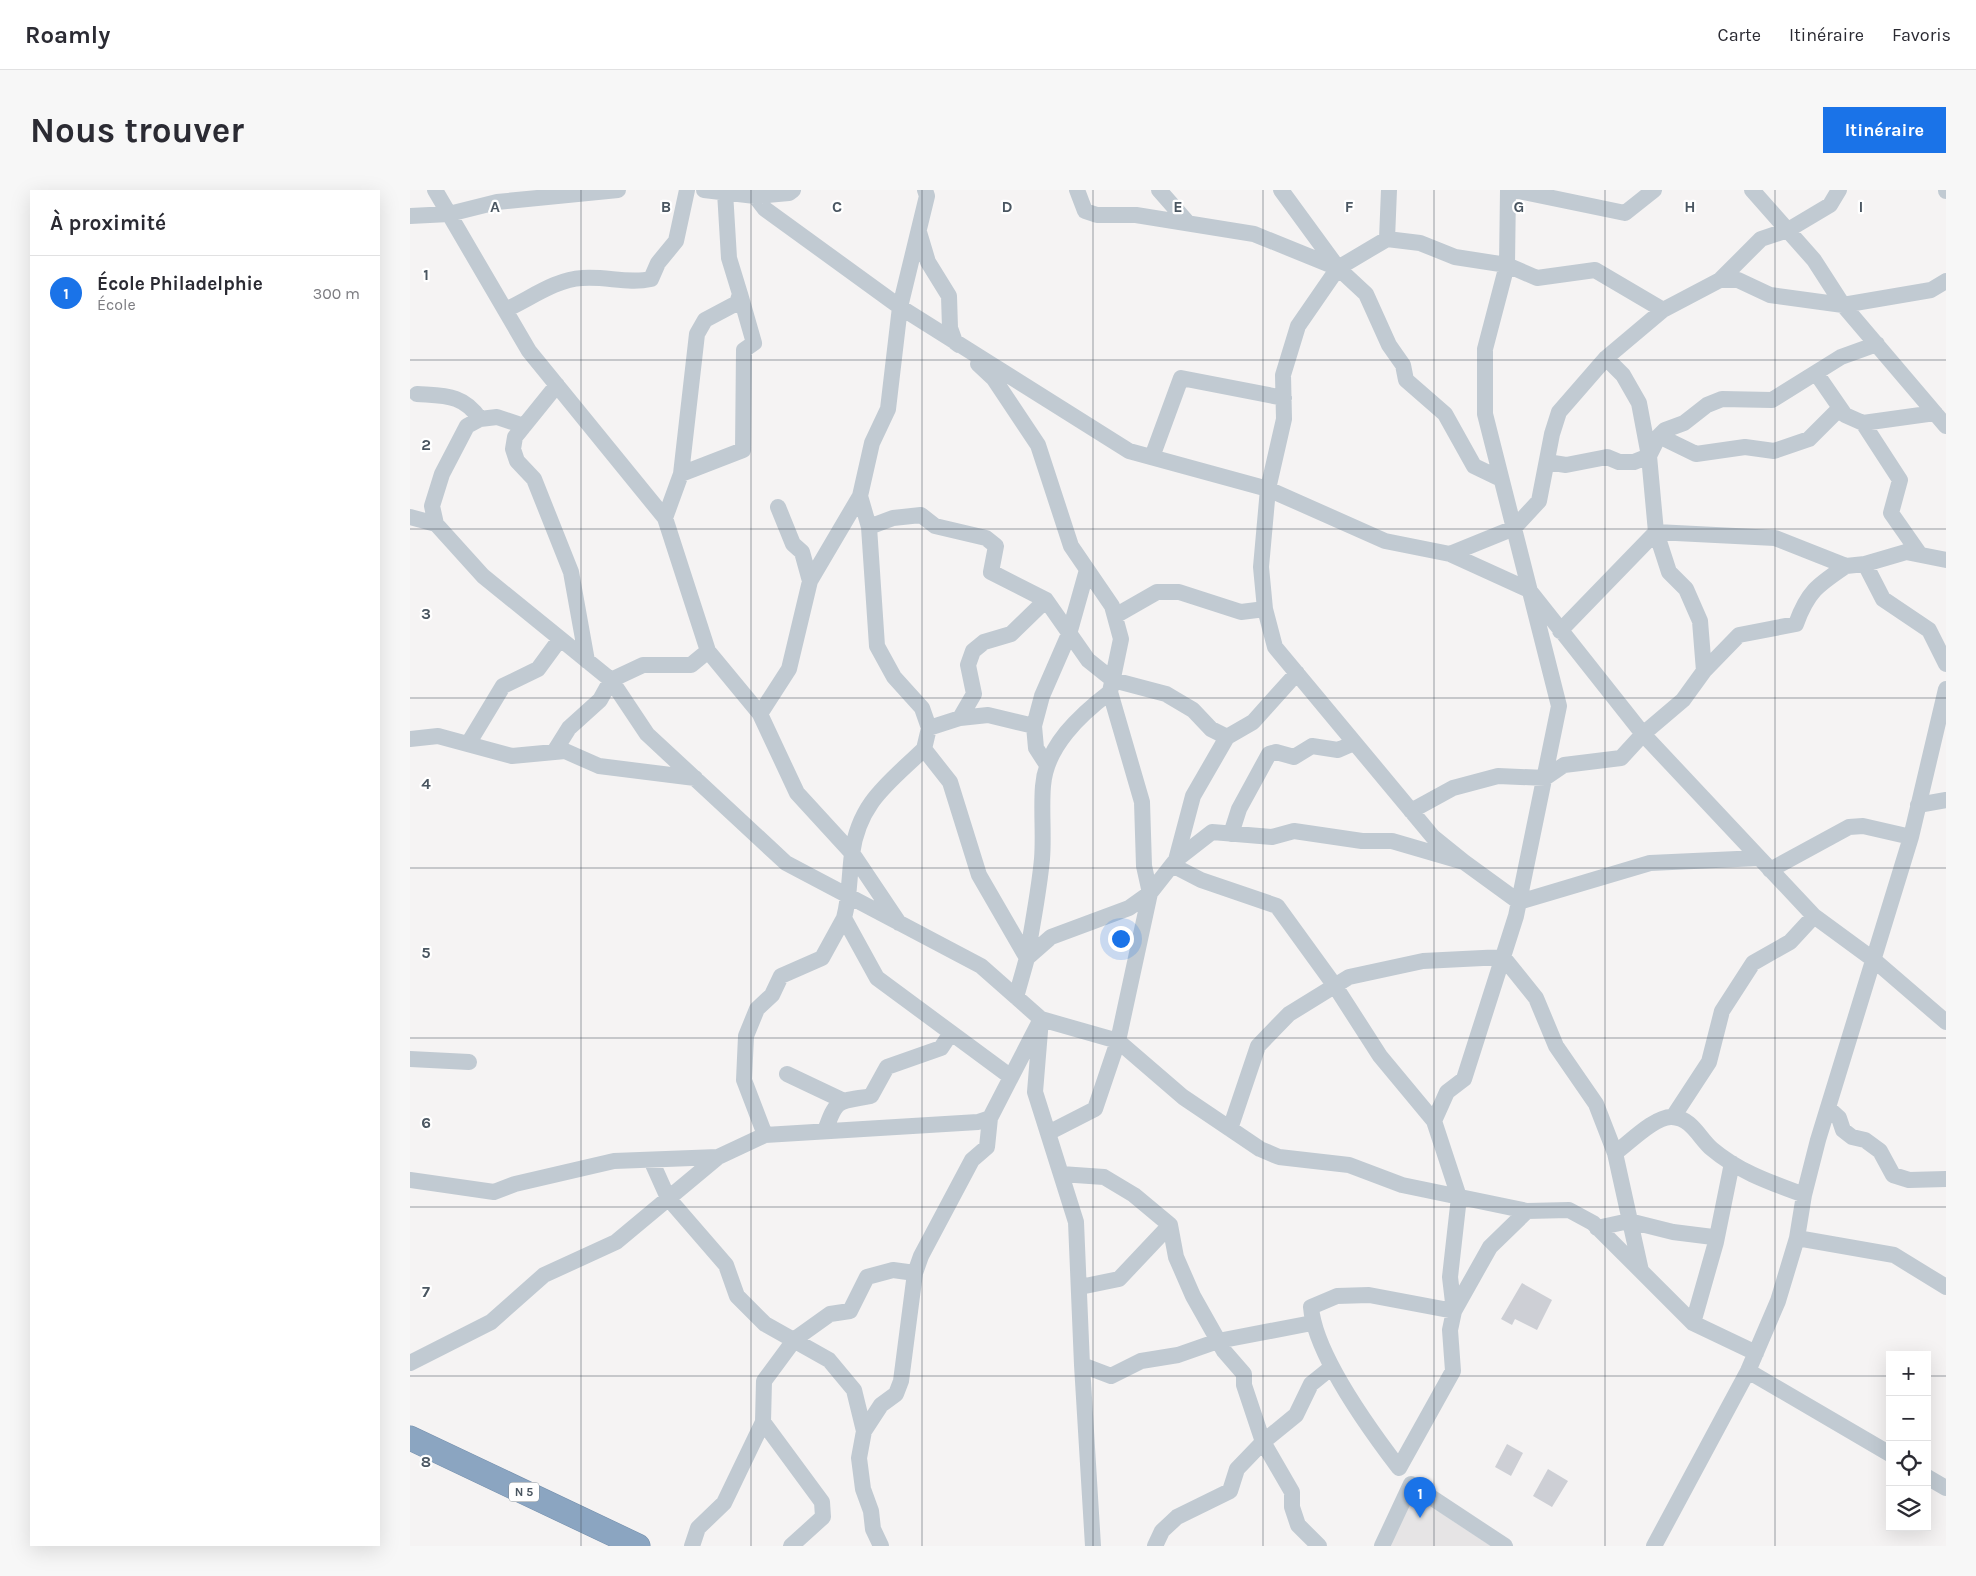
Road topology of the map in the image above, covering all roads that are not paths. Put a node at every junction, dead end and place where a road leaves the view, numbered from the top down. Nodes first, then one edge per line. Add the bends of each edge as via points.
1 (435, 190) edge
2 (522, 190) edge
3 (618, 190) edge
4 (687, 190) edge
5 (793, 190) edge
6 (1077, 190) edge
7 (1159, 190) edge
8 (1281, 190) edge
9 (1389, 190) edge
10 (1508, 190) edge
11 (1514, 190) edge
12 (1654, 190) edge
13 (1752, 190) edge
14 (1838, 190) edge
15 (715, 191) edge
16 (927, 192) edge
17 (498, 196) edge
18 (755, 196) junction
19 (449, 214) junction
20 (410, 216) edge
21 (1188, 223) junction
22 (919, 230) junction
23 (1788, 230) junction
24 (1387, 239) junction
25 (1507, 265) junction
26 (1338, 268) junction
27 (1720, 280) junction
28 (1946, 281) edge
29 (740, 294) junction
30 (1843, 305) junction
31 (900, 307) junction
32 (505, 310) junction
33 (1663, 310) junction
34 (955, 342) junction
35 (1877, 344) junction
36 (1606, 358) junction
37 (1816, 373) junction
38 (556, 386) junction
39 (417, 394) dead end
40 (1284, 398) junction
41 (1840, 408) junction
42 (1935, 413) junction
43 (480, 419) junction
44 (1863, 423) junction
45 (524, 426) junction
46 (1946, 426) edge
47 (1659, 436) junction
48 (1649, 456) junction
49 (1152, 457) junction
50 (1547, 462) junction
51 (681, 474) junction
52 (1501, 478) junction
53 (1268, 489) junction
54 (860, 496) junction
55 (778, 507) dead end
56 (410, 517) edge
57 (665, 518) junction
58 (436, 524) junction
59 (869, 527) junction
60 (1514, 528) junction
61 (1656, 532) junction
62 (1919, 553) junction
63 (1450, 554) junction
64 (1946, 560) edge
65 (1865, 564) junction
66 (1846, 566) junction
67 (1087, 570) junction
68 (810, 581) junction
69 (1529, 590) junction
70 (1046, 600) junction
71 (1265, 609) junction
72 (1115, 616) junction
73 (1560, 631) junction
74 (1069, 634) junction
75 (560, 639) junction
76 (708, 651) junction
77 (587, 661) junction
78 (1946, 664) edge
79 (1704, 671) junction
80 (1296, 673) junction
81 (611, 680) junction
82 (1112, 686) junction
83 (1946, 689) edge
84 (760, 714) junction
85 (960, 718) junction
86 (1034, 726) junction
87 (929, 728) junction
88 (1642, 734) junction
89 (1226, 737) junction
90 (410, 739) edge
91 (1354, 743) junction
92 (468, 744) junction
93 (924, 749) junction
94 (554, 752) junction
95 (1047, 765) junction
96 (695, 778) junction
97 (1546, 778) junction
98 (1946, 800) edge
99 (1918, 805) junction
100 (1411, 811) junction
101 (1231, 834) junction
102 (1911, 837) junction
103 (852, 853) junction
104 (1174, 862) junction
105 (1464, 862) junction
106 (1764, 864) junction
107 (1150, 893) junction
108 (849, 898) junction
109 (1519, 902) junction
110 (1814, 916) junction
111 (844, 918) junction
112 (901, 924) junction
113 (1503, 957) junction
114 (1027, 958) junction
115 (1874, 960) junction
116 (1335, 986) junction
117 (1016, 997) junction
118 (1041, 1019) junction
119 (1946, 1022) edge
120 (951, 1033) junction
121 (1118, 1042) junction
122 (410, 1059) edge
123 (469, 1062) dead end
124 (787, 1074) dead end
125 (1011, 1077) junction
126 (844, 1101) junction
127 (1828, 1108) junction
128 (1673, 1117) junction
129 (990, 1118) junction
130 (1434, 1121) junction
131 (1230, 1129) junction
132 (825, 1131) junction
133 (1048, 1133) junction
134 (764, 1135) junction
135 (1615, 1153) junction
136 (718, 1157) junction
137 (651, 1160) junction
138 (1732, 1163) junction
139 (1061, 1174) junction
140 (1946, 1179) edge
141 (410, 1180) edge
142 (1804, 1195) junction
143 (1459, 1196) junction
144 (668, 1198) junction
145 (1527, 1211) junction
146 (1629, 1221) junction
147 (1170, 1225) junction
148 (1597, 1228) junction
149 (1796, 1238) junction
150 (1716, 1242) junction
151 (1641, 1271) junction
152 (915, 1273) junction
153 (1080, 1287) junction
154 (1946, 1287) edge
155 (1454, 1311) junction
156 (1312, 1323) junction
157 (1693, 1323) junction
158 (795, 1339) junction
159 (1218, 1341) junction
160 (1756, 1353) junction
161 (410, 1363) edge
162 (1082, 1366) junction
163 (1332, 1367) junction
164 (1748, 1371) junction
165 (763, 1422) junction
166 (864, 1431) junction
167 (410, 1438) edge
168 (1263, 1442) junction
169 (1886, 1452) edge
170 (1931, 1479) edge
171 (1946, 1488) edge
172 (1661, 1544) edge
173 (638, 1546) edge
174 (692, 1546) edge
175 (790, 1546) edge
176 (881, 1546) edge
177 (1093, 1546) edge
178 (1156, 1546) edge
179 (1319, 1546) edge
180 (1382, 1546) edge
181 (1504, 1546) edge

1 - 19 street
2 - 17 street
3 - 17 street
4 - 32 street via 676,241 658,263 651,279 636,282 581,278 535,292 527,300
5 - 18 street
6 - 21 street via 1085,211 1097,215 1136,215
7 - 21 street
8 - 26 street
9 - 24 street
10 - 25 street
11 - 12 street via 1625,213
13 - 23 street
14 - 23 street via 1830,205
15 - 18 street
15 - 29 street
16 - 22 street
17 - 19 street
18 - 31 street via 765,209
19 - 20 street
19 - 32 street
21 - 26 street via 1254,234
22 - 31 street
22 - 34 street via 928,262 950,296 950,328
23 - 27 street via 1761,240
23 - 30 street via 1814,260
24 - 25 street via 1420,243 1455,257
24 - 26 street
25 - 33 street via 1537,278 1595,270
25 - 52 street via 1485,349 1485,414
26 - 40 street via 1298,326 1284,375
26 - 52 street via 1366,294 1389,345 1403,365 1406,380 1445,414 1474,466
27 - 30 street via 1738,280 1770,295
27 - 33 street
28 - 30 street via 1931,290
29 - 51 street via 737,302 705,320 697,334
29 - 51 street via 754,343 744,350 743,450
30 - 35 street
31 - 34 street
31 - 54 street via 888,409 872,443
32 - 38 street via 529,351
33 - 36 street
34 - 49 street via 1129,451
34 - 67 street via 994,379 1038,445 1071,546
35 - 37 street via 1840,357
35 - 42 street
36 - 48 street via 1623,375 1639,403
36 - 50 street via 1559,412
37 - 41 street
37 - 47 street via 1772,400 1722,399 1707,405 1684,423 1665,430
38 - 45 street
38 - 57 street
39 - 43 street via 453,396 473,408
40 - 49 street via 1181,378
40 - 53 street via 1284,419
41 - 44 street via 1845,415
41 - 47 street via 1809,439 1774,451 1745,448 1696,454
42 - 44 street
42 - 46 street
43 - 45 street via 498,417
43 - 58 street via 467,426 442,474 432,506
44 - 62 street via 1900,480 1891,513
45 - 77 street via 515,437 513,449 517,461 534,479 571,572
47 - 48 street
48 - 50 street via 1634,462 1619,462 1607,457 1566,465
48 - 61 street
49 - 53 street
50 - 60 street via 1539,501
51 - 57 street
52 - 60 street
53 - 63 street via 1385,541
53 - 71 street via 1261,567
54 - 59 street
54 - 68 street
55 - 68 street via 794,544 802,552
56 - 58 street
57 - 76 street
58 - 75 street via 484,576
59 - 70 street via 893,518 921,515 935,526 986,538 996,546 991,572
59 - 87 street via 877,646 894,677 922,708
60 - 63 street
60 - 69 street
61 - 66 street via 1775,538
61 - 73 street
61 - 79 street via 1669,572 1686,589 1700,620
62 - 64 street
62 - 65 street via 1906,552
63 - 69 street
65 - 66 street
65 - 78 street via 1883,599 1929,630
66 - 79 street via 1820,583 1804,602 1796,624 1739,635
67 - 72 street via 1112,606
67 - 74 street
68 - 84 street via 789,670
69 - 73 street
69 - 97 street via 1559,706
70 - 74 street
70 - 85 street via 1011,634 984,642 973,651 968,665 974,694
71 - 72 street via 1241,612 1179,592 1157,592
71 - 80 street via 1275,647
72 - 82 street via 1121,639
73 - 88 street
74 - 82 street
74 - 86 street via 1042,696
75 - 77 street
75 - 92 street via 538,669 503,686
76 - 81 street via 691,665 643,665
76 - 84 street
77 - 81 street
79 - 88 street via 1683,700
80 - 89 street via 1253,722
80 - 91 street
81 - 94 street via 600,700 569,728
81 - 96 street via 647,734
82 - 89 street via 1166,694 1193,710 1211,728
82 - 95 street via 1056,746
82 - 107 street via 1142,802 1144,866
83 - 99 street
84 - 103 street via 797,793
85 - 86 street via 988,715
85 - 87 street
86 - 95 street via 1036,748
87 - 93 street
88 - 97 street via 1621,758 1564,765
88 - 106 street
89 - 104 street via 1193,796
90 - 92 street via 438,736
91 - 100 street
91 - 101 street via 1338,750 1312,746 1294,757 1276,752 1269,754 1239,809
92 - 94 street via 512,756
93 - 103 street via 870,800 859,823
93 - 114 street via 950,782 979,875
94 - 96 street via 565,751 600,766
95 - 114 street via 1043,785 1042,859
96 - 108 street via 786,863
97 - 100 street via 1498,776 1453,788
97 - 109 street
98 - 99 street
99 - 102 street
100 - 105 street via 1433,837
101 - 104 street via 1212,832
101 - 105 street via 1272,837 1294,831 1362,842 1392,842
102 - 106 street via 1863,826 1849,827
102 - 115 street
103 - 108 street
103 - 112 street
104 - 107 street
104 - 116 street via 1201,880 1277,906
105 - 109 street
106 - 109 street via 1650,863
106 - 110 street
107 - 114 street via 1129,908 1051,937
107 - 121 street
108 - 111 street
108 - 112 street
109 - 113 street
110 - 115 street
110 - 128 street via 1790,942 1753,963 1722,1011 1709,1062
111 - 120 street via 877,978
111 - 134 street via 822,958 781,976 772,995 757,1010 746,1036 744,1080
112 - 117 street via 981,966
113 - 116 street via 1423,961 1349,978
113 - 130 street via 1464,1079 1447,1092
113 - 135 street via 1536,998 1556,1046 1596,1104
114 - 117 street
115 - 119 street
115 - 127 street
116 - 130 street via 1380,1056
116 - 131 street via 1289,1014 1258,1046
117 - 118 street
118 - 121 street
118 - 125 street
118 - 133 street via 1035,1092
120 - 125 street
120 - 126 street via 941,1048 887,1067 871,1096
121 - 131 street via 1184,1097
121 - 133 street via 1095,1109
122 - 123 street
124 - 126 street
125 - 129 street
126 - 132 street via 834,1107
127 - 140 street via 1839,1118 1843,1130 1880,1151 1893,1175 1909,1180
127 - 142 street
128 - 135 street via 1660,1119
128 - 138 street via 1691,1124 1712,1149
129 - 132 street via 978,1122
129 - 152 street via 987,1147 972,1160
130 - 143 street
131 - 143 street via 1279,1157 1349,1165 1402,1185
132 - 134 street
133 - 139 street
134 - 136 street
135 - 146 street
136 - 137 street
136 - 144 street
137 - 141 street via 614,1161 494,1192
137 - 144 street
138 - 142 street via 1749,1174
138 - 150 street
139 - 147 street via 1104,1177 1134,1195
139 - 153 street via 1076,1222
142 - 149 street
143 - 145 street
143 - 155 street via 1450,1277
144 - 158 street via 726,1265 737,1296 765,1324
144 - 161 street via 616,1242 544,1275 491,1322
145 - 148 street via 1569,1210
145 - 155 street via 1490,1247
146 - 148 street
146 - 150 street via 1673,1232 1713,1237
146 - 151 street
147 - 153 street via 1120,1279
147 - 159 street via 1176,1257 1192,1296
148 - 151 street
149 - 154 street via 1894,1255
149 - 160 street via 1778,1301
150 - 157 street
151 - 157 street
152 - 158 street via 893,1270 868,1277 850,1311 830,1314
152 - 166 street via 901,1381 896,1394 881,1405
153 - 162 street
155 - 156 street via 1369,1295 1337,1296 1310,1307
155 - 163 street via 1450,1330 1453,1371 1399,1468 1368,1427
156 - 159 street
156 - 163 street
157 - 160 street
158 - 165 street via 764,1381
158 - 166 street via 829,1360 854,1390
159 - 162 street via 1178,1355 1141,1361 1111,1376
159 - 168 street via 1244,1374 1244,1385
160 - 164 street
162 - 177 street
163 - 168 street via 1311,1384 1296,1415
164 - 169 street
164 - 172 street
165 - 174 street via 724,1503 698,1528
165 - 175 street via 822,1502 823,1517
166 - 176 street via 859,1458 863,1489
167 - 173 highway, N 5
168 - 178 street via 1236,1468 1230,1491 1178,1517 1162,1531
168 - 179 street via 1292,1492 1292,1507 1298,1525
170 - 171 street
180 - 181 street via 1412,1484

